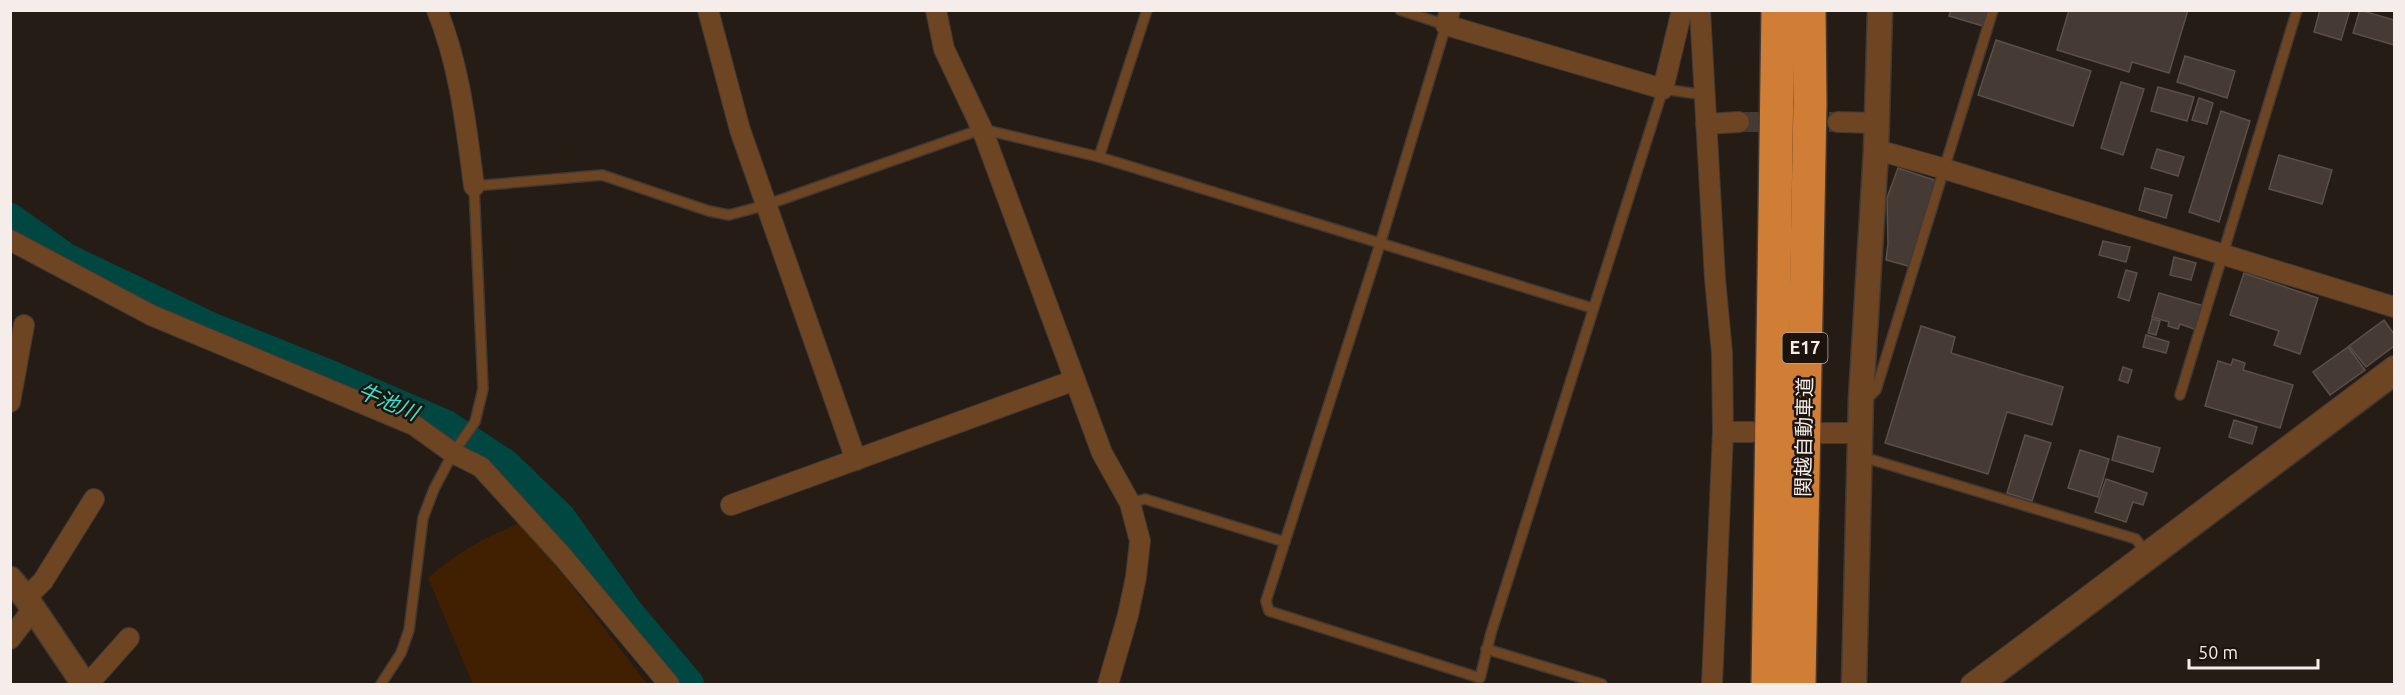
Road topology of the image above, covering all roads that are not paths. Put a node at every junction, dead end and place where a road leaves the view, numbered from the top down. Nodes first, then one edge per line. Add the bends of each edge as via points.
1 (437, 10) edge
2 (708, 10) edge
3 (936, 10) edge
4 (1148, 10) edge
5 (1400, 10) edge
6 (1683, 10) edge
7 (1700, 10) edge
8 (1778, 10) edge
9 (1809, 10) edge
10 (1880, 10) edge
11 (1993, 10) edge
12 (2297, 10) edge
13 (1448, 18) edge
14 (1663, 89) junction
15 (1705, 95) junction
16 (1739, 122) tunnel mouth
17 (1838, 122) tunnel mouth
18 (1876, 123) junction
19 (1706, 124) junction
20 (982, 129) junction
21 (1875, 151) junction
22 (1099, 157) junction
23 (1945, 169) junction
24 (474, 186) junction
25 (766, 205) junction
26 (10, 240) edge
27 (1380, 244) junction
28 (2223, 255) junction
29 (2394, 307) edge
30 (1592, 308) junction
31 (24, 325) dead end
32 (2394, 366) edge
33 (1075, 380) junction
34 (2394, 382) edge
35 (2180, 394) dead end
36 (1861, 399) junction
37 (10, 402) edge
38 (1723, 432) junction
39 (1752, 432) dead end
40 (1822, 433) dead end
41 (1861, 433) junction
42 (453, 453) junction
43 (1860, 459) junction
44 (856, 460) junction
45 (94, 499) dead end
46 (1130, 504) junction
47 (731, 505) dead end
48 (1285, 542) junction
49 (2146, 553) junction
50 (10, 579) edge
51 (29, 604) junction
52 (129, 638) dead end
53 (10, 639) edge
54 (1486, 649) junction
55 (86, 684) edge
56 (381, 684) edge
57 (669, 684) edge
58 (1108, 684) edge
59 (1602, 684) edge
60 (1712, 684) edge
61 (1768, 684) edge
62 (1799, 684) edge
63 (1854, 684) edge
64 (1971, 684) edge
65 (1992, 684) edge

1 - 24 street via 450,42
2 - 25 street via 740,130
3 - 20 street via 944,49
4 - 22 lane
5 - 13 lane
6 - 14 street
7 - 15 street
8 - 61 highway, 関越自動車道 / E17
9 - 62 highway, 関越自動車道 / E17
10 - 18 street
11 - 23 lane
12 - 28 lane
13 - 14 street
13 - 27 lane
14 - 15 lane
14 - 30 lane
15 - 19 street
16 - 19 street
17 - 18 street
18 - 21 street
19 - 38 street via 1722,353
20 - 22 lane
20 - 25 lane
20 - 33 street
21 - 23 street
21 - 36 street
22 - 27 lane
23 - 28 street
23 - 36 lane via 1876,390
24 - 25 lane via 602,175 729,215
24 - 42 lane via 483,388 475,422
25 - 44 street
26 - 42 street via 151,315 414,425
27 - 30 lane
27 - 48 lane
28 - 29 street
28 - 35 lane
30 - 54 lane
31 - 37 street
32 - 49 street
33 - 44 street
33 - 46 street via 1102,453
34 - 65 lane
36 - 41 street
38 - 39 street
38 - 60 street
40 - 41 street
41 - 43 street
42 - 56 lane via 423,518 409,630 401,653
42 - 57 street via 481,467 563,557
43 - 49 lane via 1873,459 2136,539
43 - 63 street
44 - 47 street
45 - 51 street
46 - 48 lane via 1145,499
46 - 58 street via 1140,541 1136,577
48 - 54 lane via 1266,601 1269,611 1480,678
49 - 64 street
50 - 51 street
51 - 53 street
51 - 55 street
52 - 55 street
54 - 59 lane

